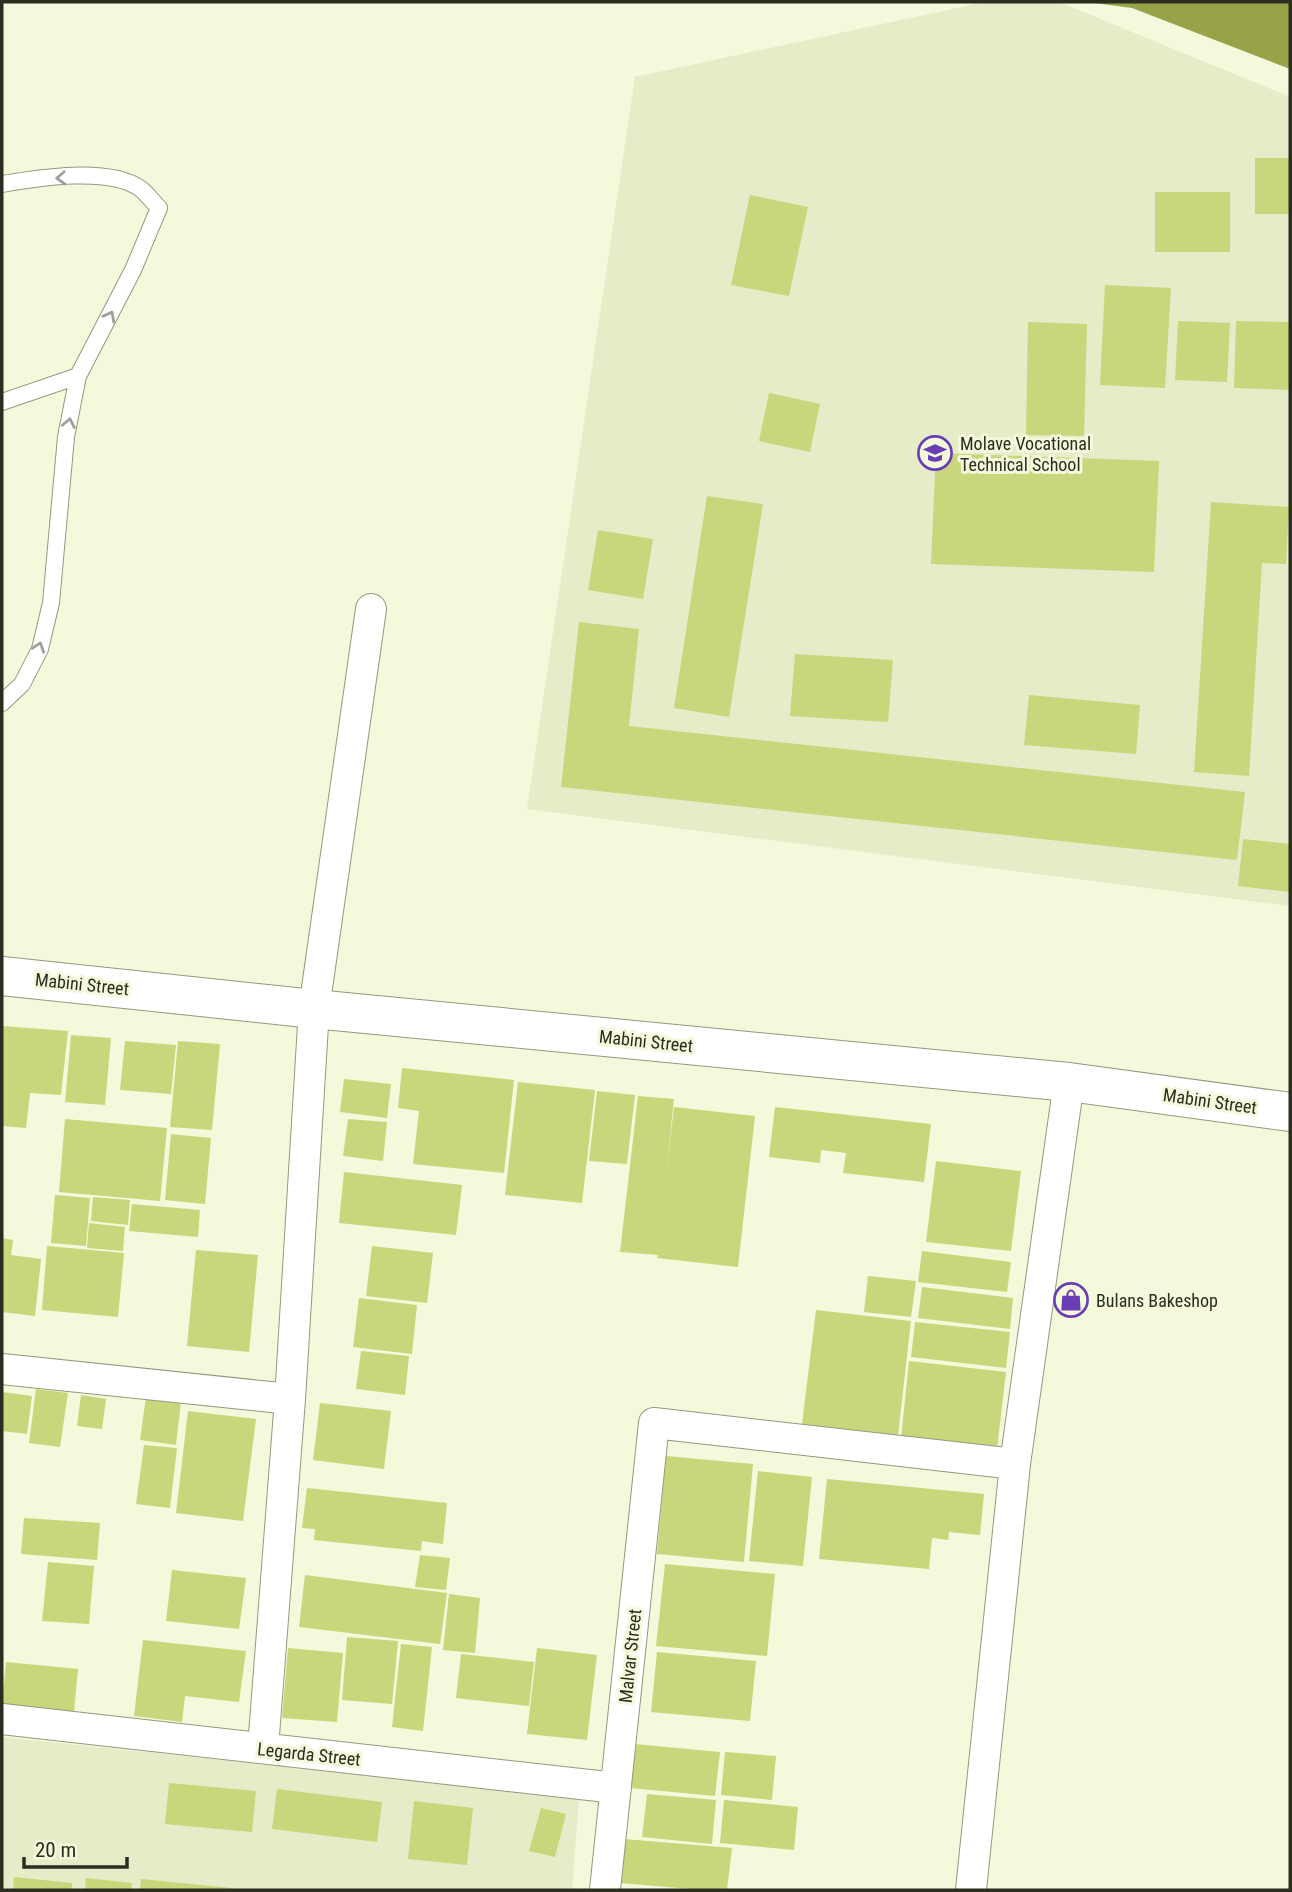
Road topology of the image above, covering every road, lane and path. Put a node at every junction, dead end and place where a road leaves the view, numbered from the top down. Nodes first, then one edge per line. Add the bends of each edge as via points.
1 (2, 184) edge
2 (78, 376) junction
3 (2, 402) edge
4 (371, 609) dead end
5 (2, 703) edge
6 (2, 976) edge
7 (314, 1009) junction
8 (1069, 1082) junction
9 (1290, 1112) edge
10 (2, 1369) edge
11 (290, 1399) junction
12 (1015, 1464) junction
13 (2, 1719) edge
14 (262, 1748) junction
15 (616, 1788) junction
16 (605, 1890) edge
17 (971, 1890) edge

2 -> 1 lane via 134,270 159,208 141,189 96,176
2 - 3 lane
5 -> 2 lane via 22,684 40,649 51,603 66,437
4 - 7 street
6 - 7 street, Mabini Street
7 - 8 street, Mabini Street
7 - 11 street
8 - 9 street, Mabini Street
8 - 12 street
10 - 11 street
11 - 14 street
12 - 15 street, Malvar Street via 654,1423
12 - 17 street
13 - 14 street, Legarda Street
14 - 15 street, Legarda Street
15 - 16 street, Malvar Street

